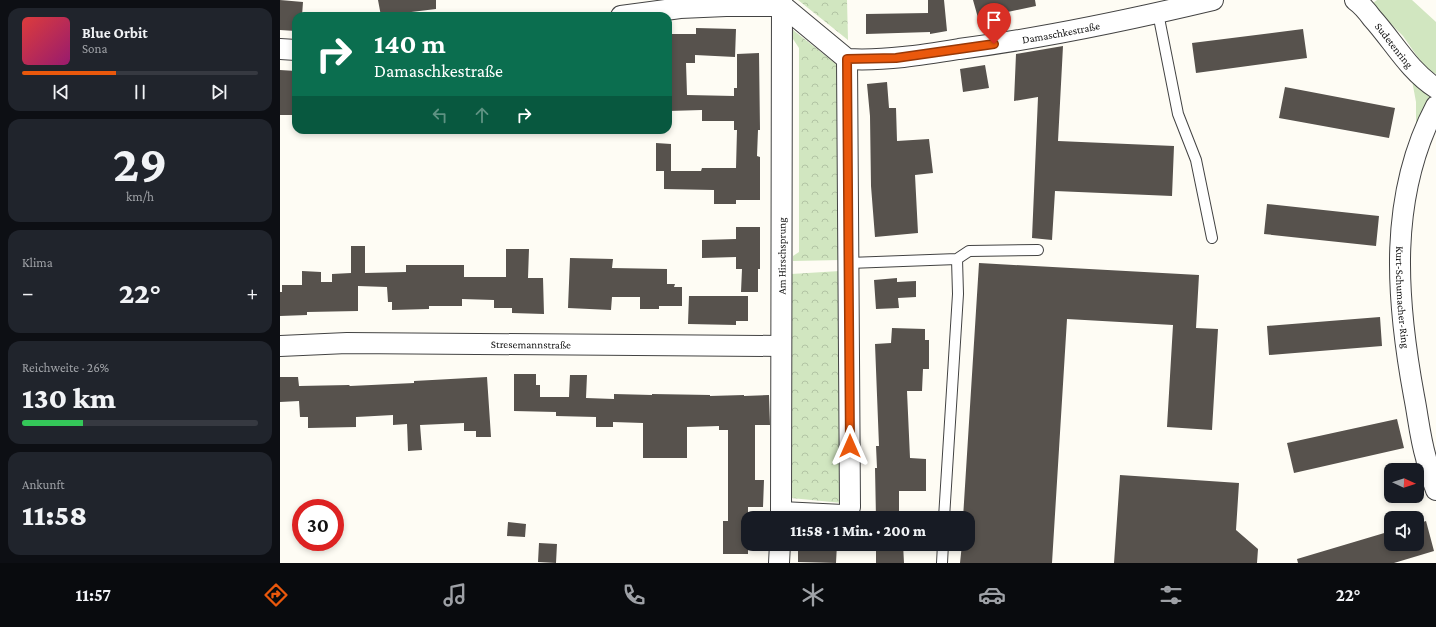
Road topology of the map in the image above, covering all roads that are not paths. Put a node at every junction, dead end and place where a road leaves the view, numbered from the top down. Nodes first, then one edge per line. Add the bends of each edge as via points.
1 (1213, 0) edge
2 (1355, 0) edge
3 (782, 3) edge
4 (650, 12) edge
5 (1158, 13) junction
6 (280, 50) edge
7 (292, 50) edge
8 (847, 59) junction
9 (1436, 88) edge
10 (1436, 106) edge
11 (1212, 238) dead end
12 (1038, 250) dead end
13 (957, 259) junction
14 (849, 263) junction
15 (280, 346) edge
16 (781, 346) junction
17 (1436, 490) edge
18 (781, 511) edge
19 (849, 511) edge
20 (944, 511) edge
21 (780, 551) edge
22 (943, 551) edge
23 (779, 563) edge
24 (942, 563) edge

1 - 5 street, Damaschkestraße
2 - 9 street, Sudetenring via 1387,34 1424,81
3 - 4 street
3 - 8 street
3 - 16 street, Am Hirschsprung
5 - 8 street, Damaschkestraße via 1008,43 896,58
5 - 11 lane via 1178,114 1196,160
6 - 7 street
8 - 14 street, Am Hirschsprung
10 - 17 street, Kurt-Schumacher-Ring via 1420,143 1407,185 1400,237 1400,286 1407,354 1426,458
12 - 13 lane via 970,251
13 - 14 lane
13 - 20 lane via 958,294
14 - 19 street, Am Hirschsprung
15 - 16 street, Stresemannstraße via 347,343
16 - 18 street, Am Hirschsprung
21 - 23 street
22 - 24 lane

